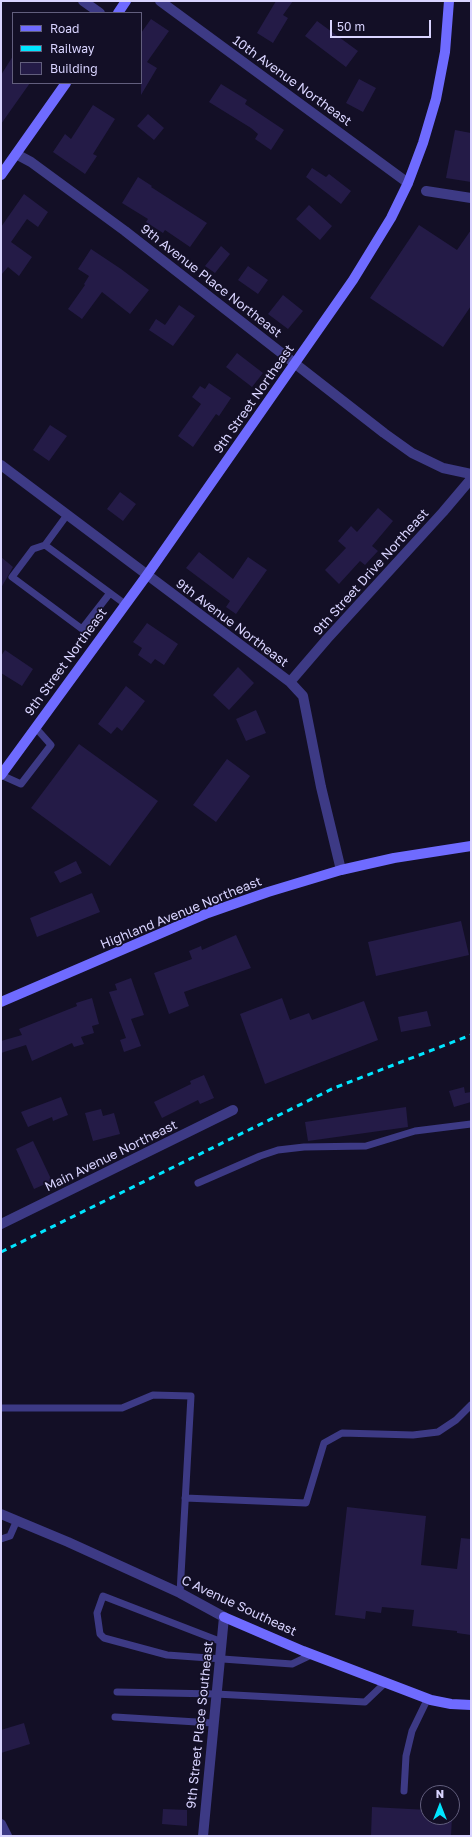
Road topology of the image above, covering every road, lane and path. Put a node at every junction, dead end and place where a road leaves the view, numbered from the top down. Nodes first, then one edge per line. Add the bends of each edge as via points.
1 (83, 1) edge
2 (126, 1) edge
3 (160, 1) edge
4 (449, 1) edge
5 (99, 12) edge
6 (119, 12) edge
7 (65, 84) edge
8 (16, 154) junction
9 (1, 175) edge
10 (408, 182) junction
11 (426, 191) dead end
12 (471, 198) edge
13 (295, 363) junction
14 (1, 465) edge
15 (471, 474) edge
16 (471, 479) edge
17 (67, 515) junction
18 (45, 545) junction
19 (147, 574) junction
20 (110, 593) junction
21 (125, 604) junction
22 (290, 682) junction
23 (35, 727) junction
24 (1, 775) edge
25 (471, 846) edge
26 (341, 870) junction
27 (1, 1002) edge
28 (233, 1110) dead end
29 (471, 1124) edge
30 (198, 1183) dead end
31 (1, 1224) edge
32 (471, 1405) edge
33 (1, 1408) edge
34 (185, 1498) junction
35 (1, 1514) edge
36 (16, 1520) junction
37 (1, 1539) edge
38 (180, 1593) junction
39 (224, 1617) junction
40 (222, 1642) junction
41 (313, 1654) junction
42 (220, 1660) junction
43 (386, 1682) junction
44 (117, 1692) dead end
45 (216, 1694) junction
46 (428, 1698) junction
47 (471, 1705) edge
48 (116, 1717) dead end
49 (213, 1723) junction
50 (404, 1791) dead end
51 (1, 1824) edge
52 (7, 1836) edge
53 (202, 1836) edge

1 - 5 street
2 - 6 main road
3 - 10 street, 10th Avenue Northeast
4 - 10 main road, 9th Street Northeast via 445,52 436,99
7 - 8 main road
8 - 9 main road
8 - 13 street, 9th Avenue Place Northeast via 31,162 125,231
10 - 13 main road, 9th Street Northeast via 373,248
11 - 12 street
13 - 15 street, 9th Avenue Place Northeast via 412,453 443,468
13 - 19 main road, 9th Street Northeast
14 - 17 street, 9th Avenue Northeast
16 - 22 street, 9th Street Drive Northeast
17 - 18 lane
17 - 19 street, 9th Avenue Northeast
18 - 20 lane
18 - 20 lane via 33,549 12,577 82,629
19 - 21 main road, 9th Street Northeast
19 - 22 street, 9th Avenue Northeast
20 - 21 lane
21 - 23 main road, 9th Street Northeast
22 - 26 street, 9th Avenue Northeast via 303,696
23 - 24 main road, 9th Street Northeast
23 - 24 lane via 51,745 21,784
25 - 26 main road, Highland Avenue Northeast via 394,858
26 - 27 main road, Highland Avenue Northeast via 208,913
28 - 31 street, Main Avenue Northeast
29 - 30 lane via 415,1131 366,1146 278,1150
32 - 34 lane via 456,1420 438,1432 413,1435 342,1433 324,1443 306,1503
33 - 34 lane via 122,1408 153,1394 191,1396
34 - 38 lane
35 - 36 street, C Avenue Southeast
36 - 37 lane via 10,1536
36 - 38 street, C Avenue Southeast
38 - 39 street, C Avenue Southeast
39 - 40 street, 9th Street Place Southeast
39 - 41 main road, C Avenue Southeast
40 - 42 street, 9th Street Place Southeast
40 - 42 lane via 103,1596 97,1613 100,1634 104,1638 167,1655
41 - 42 lane via 292,1664
41 - 43 main road, C Avenue Southeast
42 - 45 street, 9th Street Place Southeast
43 - 45 lane via 365,1702
43 - 46 main road, C Avenue Southeast
44 - 45 lane
45 - 49 street, 9th Street Place Southeast
46 - 47 main road, C Avenue Southeast via 451,1704
46 - 50 lane via 412,1731 406,1756
48 - 49 lane
49 - 53 street, 9th Street Place Southeast
51 - 52 street

